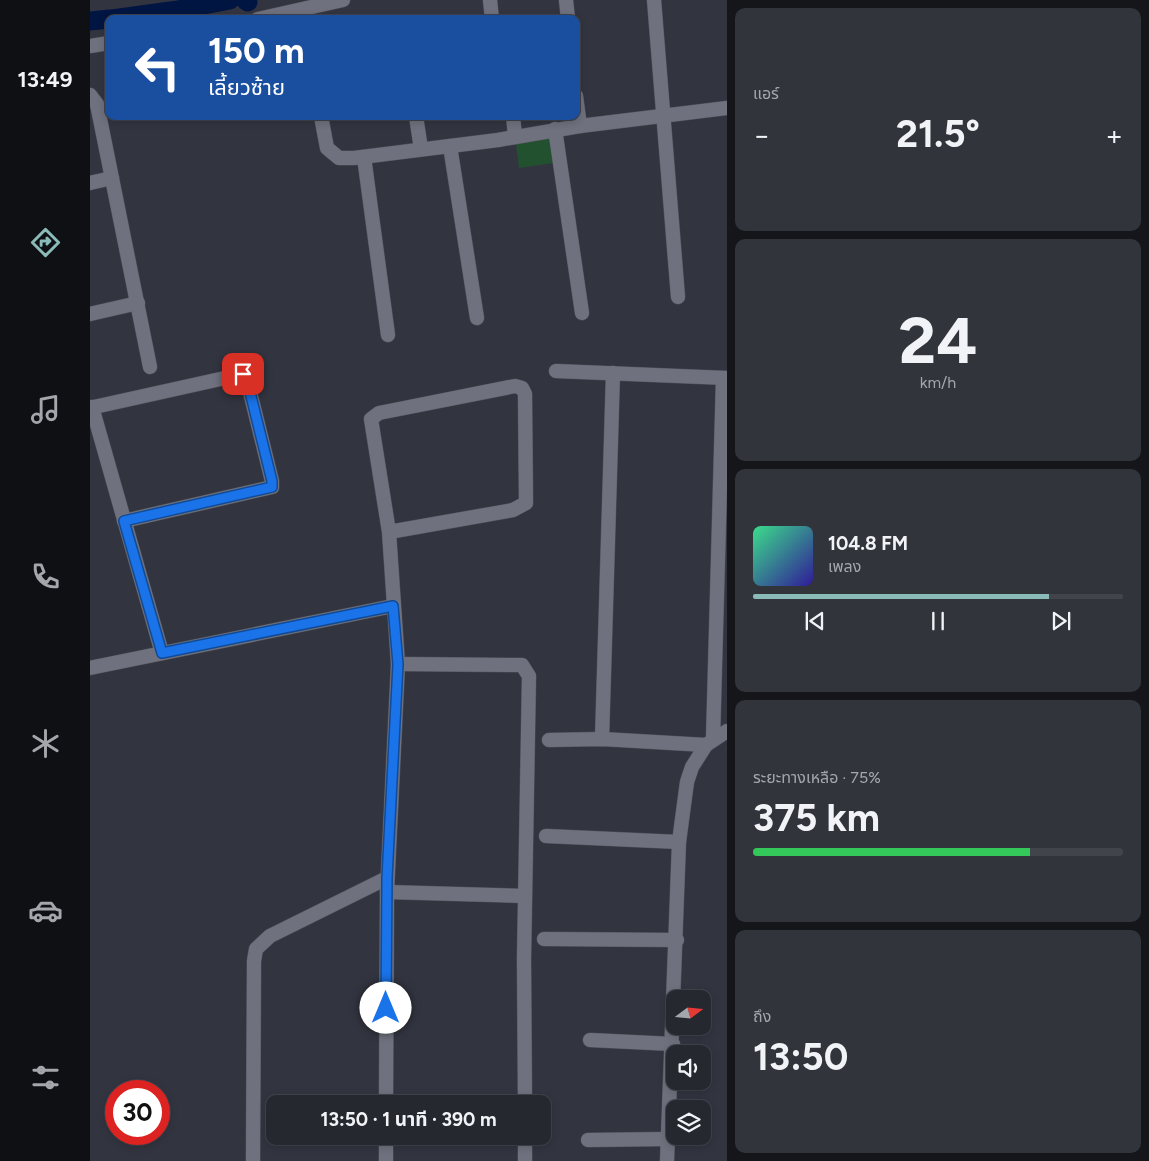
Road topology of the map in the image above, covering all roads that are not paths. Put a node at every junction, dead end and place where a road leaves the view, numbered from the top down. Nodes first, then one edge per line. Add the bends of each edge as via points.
1 (343, 0) edge
2 (490, 0) edge
3 (566, 0) edge
4 (654, 0) edge
5 (304, 14) edge
6 (492, 15) edge
7 (568, 15) edge
8 (105, 44) edge
9 (90, 46) edge
10 (90, 95) edge
11 (726, 108) edge
12 (663, 116) junction
13 (322, 120) edge
14 (417, 120) edge
15 (513, 120) edge
16 (579, 120) edge
17 (580, 126) junction
18 (555, 129) junction
19 (515, 136) junction
20 (450, 146) junction
21 (422, 149) junction
22 (364, 157) junction
23 (112, 178) junction
24 (90, 183) edge
25 (678, 297) dead end
26 (138, 303) junction
27 (582, 313) dead end
28 (90, 314) edge
29 (477, 318) dead end
30 (388, 335) dead end
31 (150, 367) dead end
32 (556, 371) dead end
33 (613, 374) junction
34 (725, 378) edge
35 (91, 408) edge
36 (124, 521) junction
37 (389, 532) junction
38 (393, 606) junction
39 (162, 653) junction
40 (398, 664) junction
41 (90, 668) edge
42 (726, 731) edge
43 (549, 740) dead end
44 (602, 740) junction
45 (710, 742) junction
46 (546, 836) dead end
47 (679, 842) junction
48 (387, 885) junction
49 (525, 896) junction
50 (544, 940) dead end
51 (677, 940) junction
52 (590, 1040) dead end
53 (673, 1044) junction
54 (386, 1095) edge
55 (525, 1095) edge
56 (670, 1100) edge
57 (666, 1139) edge
58 (588, 1140) dead end
59 (386, 1145) edge
60 (525, 1145) edge
61 (668, 1145) edge
62 (253, 1161) edge
63 (386, 1161) edge
64 (525, 1161) edge
65 (667, 1161) edge

1 - 5 street
2 - 6 street
3 - 7 street
4 - 12 street
8 - 9 street
10 - 23 street via 97,104
11 - 12 street
12 - 17 street
12 - 25 street
13 - 22 street via 326,148 333,155 339,158
14 - 21 street
15 - 19 street
16 - 17 street
17 - 18 street
18 - 19 street
18 - 27 street
19 - 20 street
20 - 21 street
20 - 29 street
21 - 22 street
22 - 30 street
23 - 24 street
23 - 26 street
26 - 28 street
26 - 31 street
32 - 33 street
33 - 34 street
33 - 44 street
34 - 45 street
35 - 36 street
35 - 36 street via 243,374 247,380 272,487
36 - 39 street
37 - 37 street via 513,510 526,503 525,394 522,388 515,386 374,415 371,423
37 - 38 street
38 - 39 street
38 - 40 street
39 - 41 street
40 - 48 street
40 - 49 street via 522,665 529,676
42 - 45 street
43 - 44 street
44 - 45 street
45 - 47 street via 692,767 687,782
46 - 47 street
47 - 51 street
48 - 49 street
48 - 54 street
48 - 62 street via 270,936 256,949
49 - 55 street
50 - 51 street
51 - 53 street
52 - 53 street
53 - 56 street
57 - 58 street
59 - 63 street
60 - 64 street
61 - 65 street

